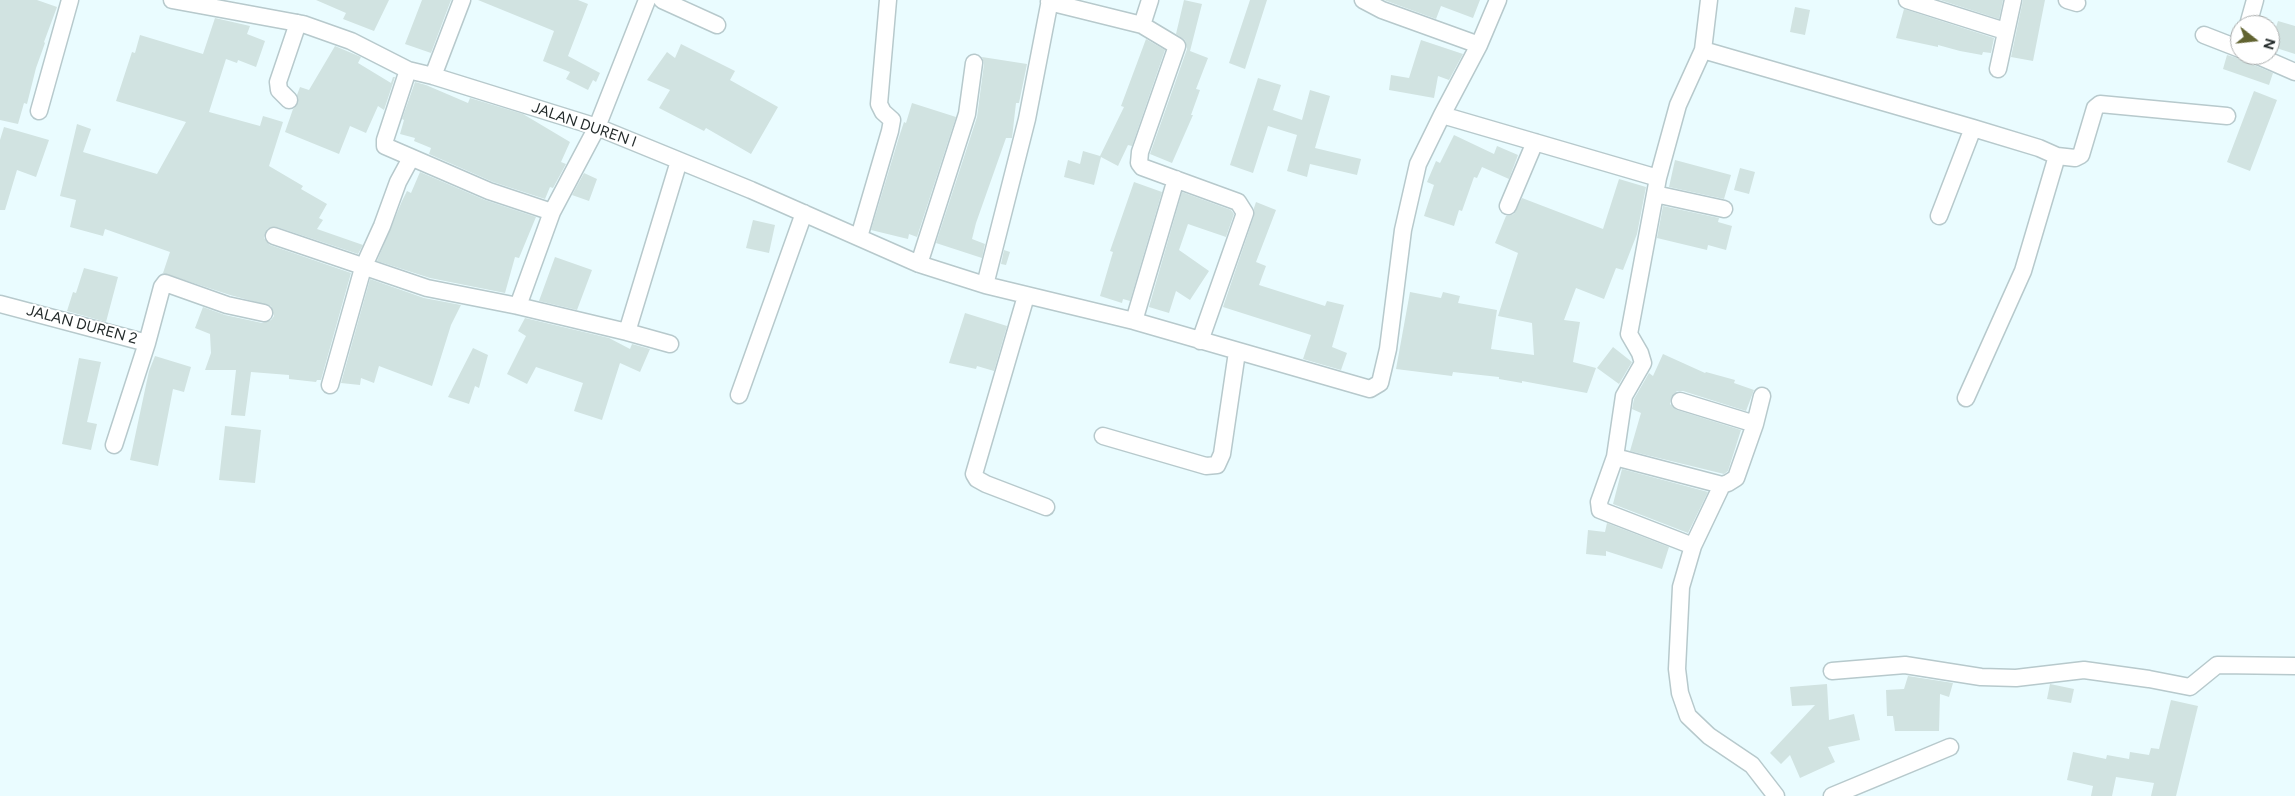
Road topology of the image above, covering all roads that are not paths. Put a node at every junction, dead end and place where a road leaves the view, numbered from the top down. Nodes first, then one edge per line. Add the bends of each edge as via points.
1 (70, 0) edge
2 (174, 0) edge
3 (462, 0) edge
4 (647, 0) edge
5 (662, 0) edge
6 (888, 0) edge
7 (1150, 0) edge
8 (1363, 0) edge
9 (1498, 0) edge
10 (1710, 0) edge
11 (1907, 0) edge
12 (2012, 0) edge
13 (2255, 0) edge
14 (1049, 1) edge
15 (2251, 15) edge
16 (298, 23) junction
17 (717, 25) dead end
18 (1142, 25) junction
19 (2005, 31) junction
20 (2204, 35) dead end
21 (1479, 45) junction
22 (2230, 45) edge
23 (1703, 50) junction
24 (974, 63) dead end
25 (2279, 65) edge
26 (408, 70) junction
27 (1998, 70) dead end
28 (2295, 72) edge
29 (433, 76) junction
30 (289, 100) dead end
31 (39, 111) dead end
32 (1442, 115) junction
33 (2227, 116) dead end
34 (596, 127) junction
35 (1973, 128) junction
36 (1535, 142) junction
37 (2057, 156) junction
38 (411, 158) junction
39 (679, 160) junction
40 (1176, 179) junction
41 (1656, 186) junction
42 (1508, 206) dead end
43 (1724, 209) dead end
44 (552, 212) junction
45 (804, 213) junction
46 (1939, 216) dead end
47 (274, 236) dead end
48 (859, 237) junction
49 (919, 264) junction
50 (363, 268) junction
51 (985, 285) junction
52 (1026, 296) junction
53 (0, 304) edge
54 (518, 306) junction
55 (264, 313) dead end
56 (1134, 322) junction
57 (627, 332) junction
58 (1200, 341) junction
59 (147, 343) junction
60 (670, 344) dead end
61 (1237, 352) junction
62 (330, 385) dead end
63 (739, 395) dead end
64 (1762, 396) dead end
65 (1966, 398) dead end
66 (1680, 401) dead end
67 (1755, 424) junction
68 (1103, 436) dead end
69 (114, 445) dead end
70 (1614, 457) junction
71 (1722, 485) junction
72 (1046, 507) dead end
73 (1693, 546) junction
74 (2295, 666) edge
75 (1832, 671) dead end
76 (1950, 747) dead end
77 (1776, 796) edge
78 (1832, 796) edge

1 - 31 street
2 - 16 street, JALAN DUREN I
3 - 29 street
4 - 34 street
5 - 17 street
6 - 48 street via 879,104 892,120
7 - 18 street
8 - 21 street
9 - 21 street, JALAN DUREN I
10 - 23 street
11 - 19 street
12 - 19 street
13 - 15 street
14 - 18 street
14 - 51 street via 1027,119
16 - 26 street, JALAN DUREN I via 350,41
16 - 30 street via 278,82
18 - 40 street via 1177,46 1139,163 1142,168
19 - 27 street
20 - 22 street
21 - 32 street, JALAN DUREN I
23 - 35 street
23 - 41 street via 1678,105
24 - 49 street via 967,114
25 - 28 street
26 - 29 street, JALAN DUREN I
26 - 38 street via 384,144
29 - 34 street, JALAN DUREN I
32 - 36 street
32 - 61 street, JALAN DUREN I via 1418,164 1403,230 1388,349 1380,383 1370,389
33 - 37 street via 2100,104 2095,108 2081,155 2075,158
34 - 39 street, JALAN DUREN I
34 - 44 street
35 - 37 street
35 - 46 street
36 - 41 street
36 - 42 street
37 - 65 street via 2023,271
38 - 44 street via 489,191
38 - 50 street
39 - 45 street, JALAN DUREN I
39 - 57 street
40 - 56 street
40 - 58 street via 1238,202 1245,213
41 - 43 street
41 - 70 street via 1629,334 1643,363 1624,396
44 - 54 street
45 - 48 street, JALAN DUREN I
45 - 63 street
47 - 50 street
48 - 49 street, JALAN DUREN I
49 - 51 street, JALAN DUREN I
50 - 54 street via 427,288
50 - 62 street
51 - 52 street, JALAN DUREN I
52 - 56 street, JALAN DUREN I
52 - 72 street via 974,474 986,484
53 - 59 street, JALAN DUREN 2
54 - 57 street
55 - 59 street via 227,305 165,283
56 - 58 street, JALAN DUREN I
57 - 60 street
58 - 61 street, JALAN DUREN I
59 - 69 street, JALAN DUREN 2
61 - 68 street via 1222,454 1217,465 1206,466
64 - 67 street
66 - 67 street
67 - 71 street via 1736,478
70 - 71 street
70 - 73 street via 1600,495 1600,510
71 - 73 street
73 - 77 street via 1681,587 1677,669 1680,693 1688,716 1708,736 1752,765
74 - 75 street via 2217,665 2190,687 2084,670 2016,678 1981,677 1905,665
76 - 78 street

